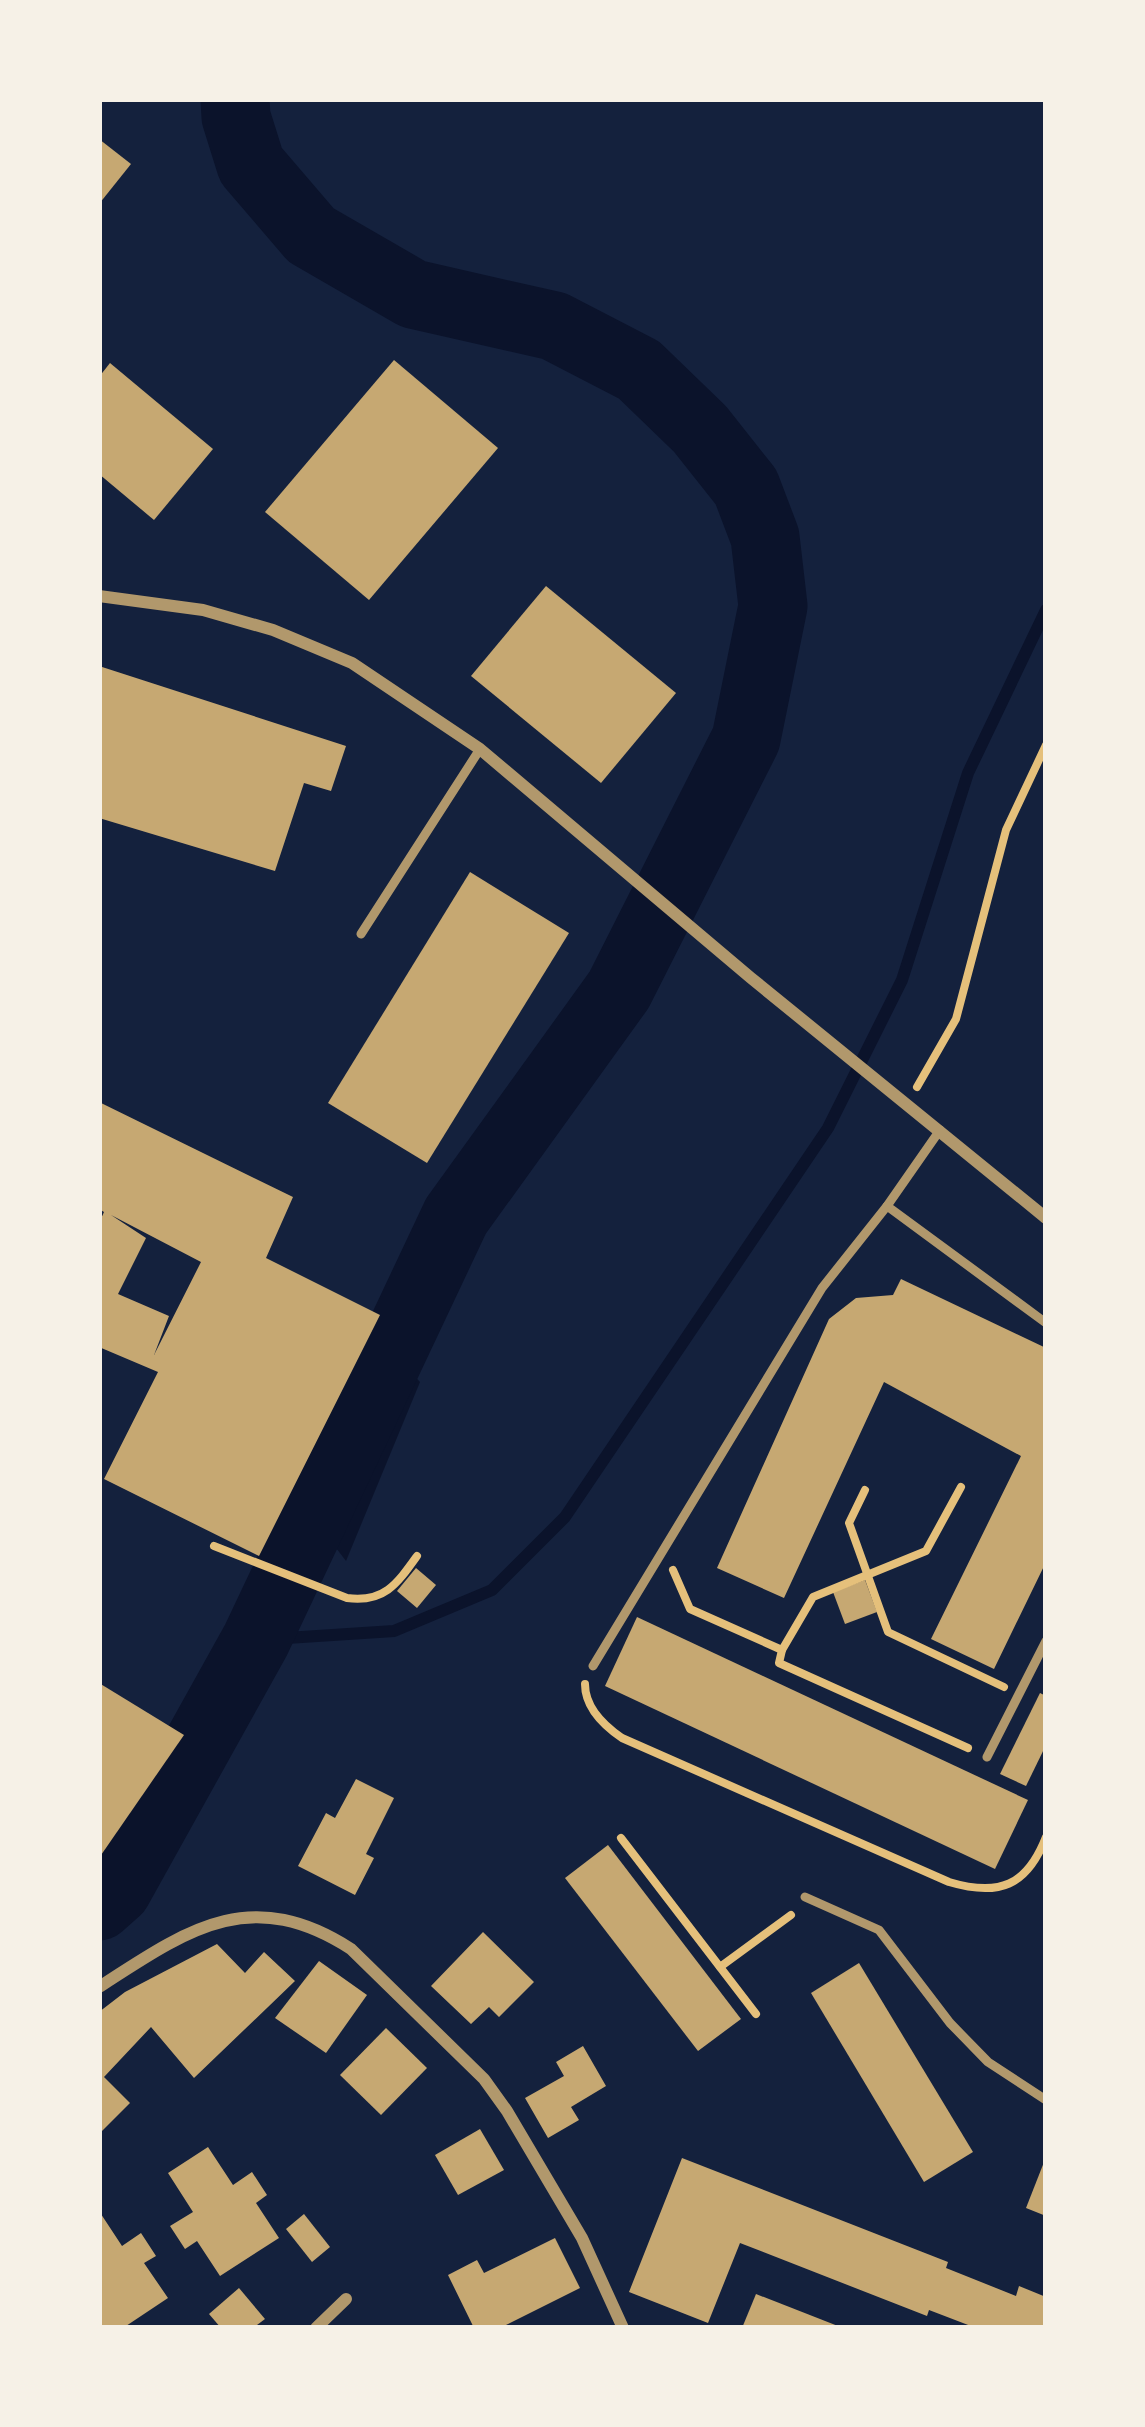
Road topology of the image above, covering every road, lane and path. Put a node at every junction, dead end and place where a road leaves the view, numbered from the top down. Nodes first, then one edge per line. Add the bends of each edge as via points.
1 (99, 596) edge
2 (1046, 745) edge
3 (481, 749) junction
4 (361, 934) dead end
5 (908, 1104) junction
6 (940, 1130) junction
7 (886, 1206) junction
8 (1046, 1218) edge
9 (1046, 1323) edge
10 (961, 1487) dead end
11 (865, 1490) dead end
12 (214, 1546) dead end
13 (663, 1546) junction
14 (417, 1556) dead end
15 (868, 1574) junction
16 (1046, 1641) edge
17 (782, 1650) junction
18 (593, 1666) joint
19 (1019, 1694) junction
20 (987, 1757) joint
21 (1046, 1837) edge
22 (621, 1838) dead end
23 (809, 1898) joint
24 (720, 1966) junction
25 (99, 1987) edge
26 (756, 2014) dead end
27 (1046, 2100) edge
28 (346, 2300) dead end
29 (316, 2328) edge
30 (623, 2328) edge

1 - 3 street via 273,629 352,663
2 - 5 path via 1006,830 956,1019
3 - 4 lane
3 - 5 street
5 - 6 street
6 - 7 lane
6 - 8 street
7 - 9 lane
7 - 13 lane via 822,1288
10 - 15 path via 926,1552
11 - 15 path via 849,1523
12 - 14 path via 364,1600 394,1587
13 - 17 path via 690,1609
13 - 18 lane
15 - 17 path via 813,1597
15 - 19 path via 888,1632
16 - 19 lane
17 - 20 path via 779,1663
18 - 21 path via 585,1699 622,1738 950,1882 991,1890 1026,1875
19 - 20 lane
22 - 24 path
23 - 24 path
23 - 27 lane via 879,1930 988,2062
24 - 26 path
25 - 30 street via 178,1936 240,1917 274,1916 351,1949 507,2111 582,2238
28 - 29 street

